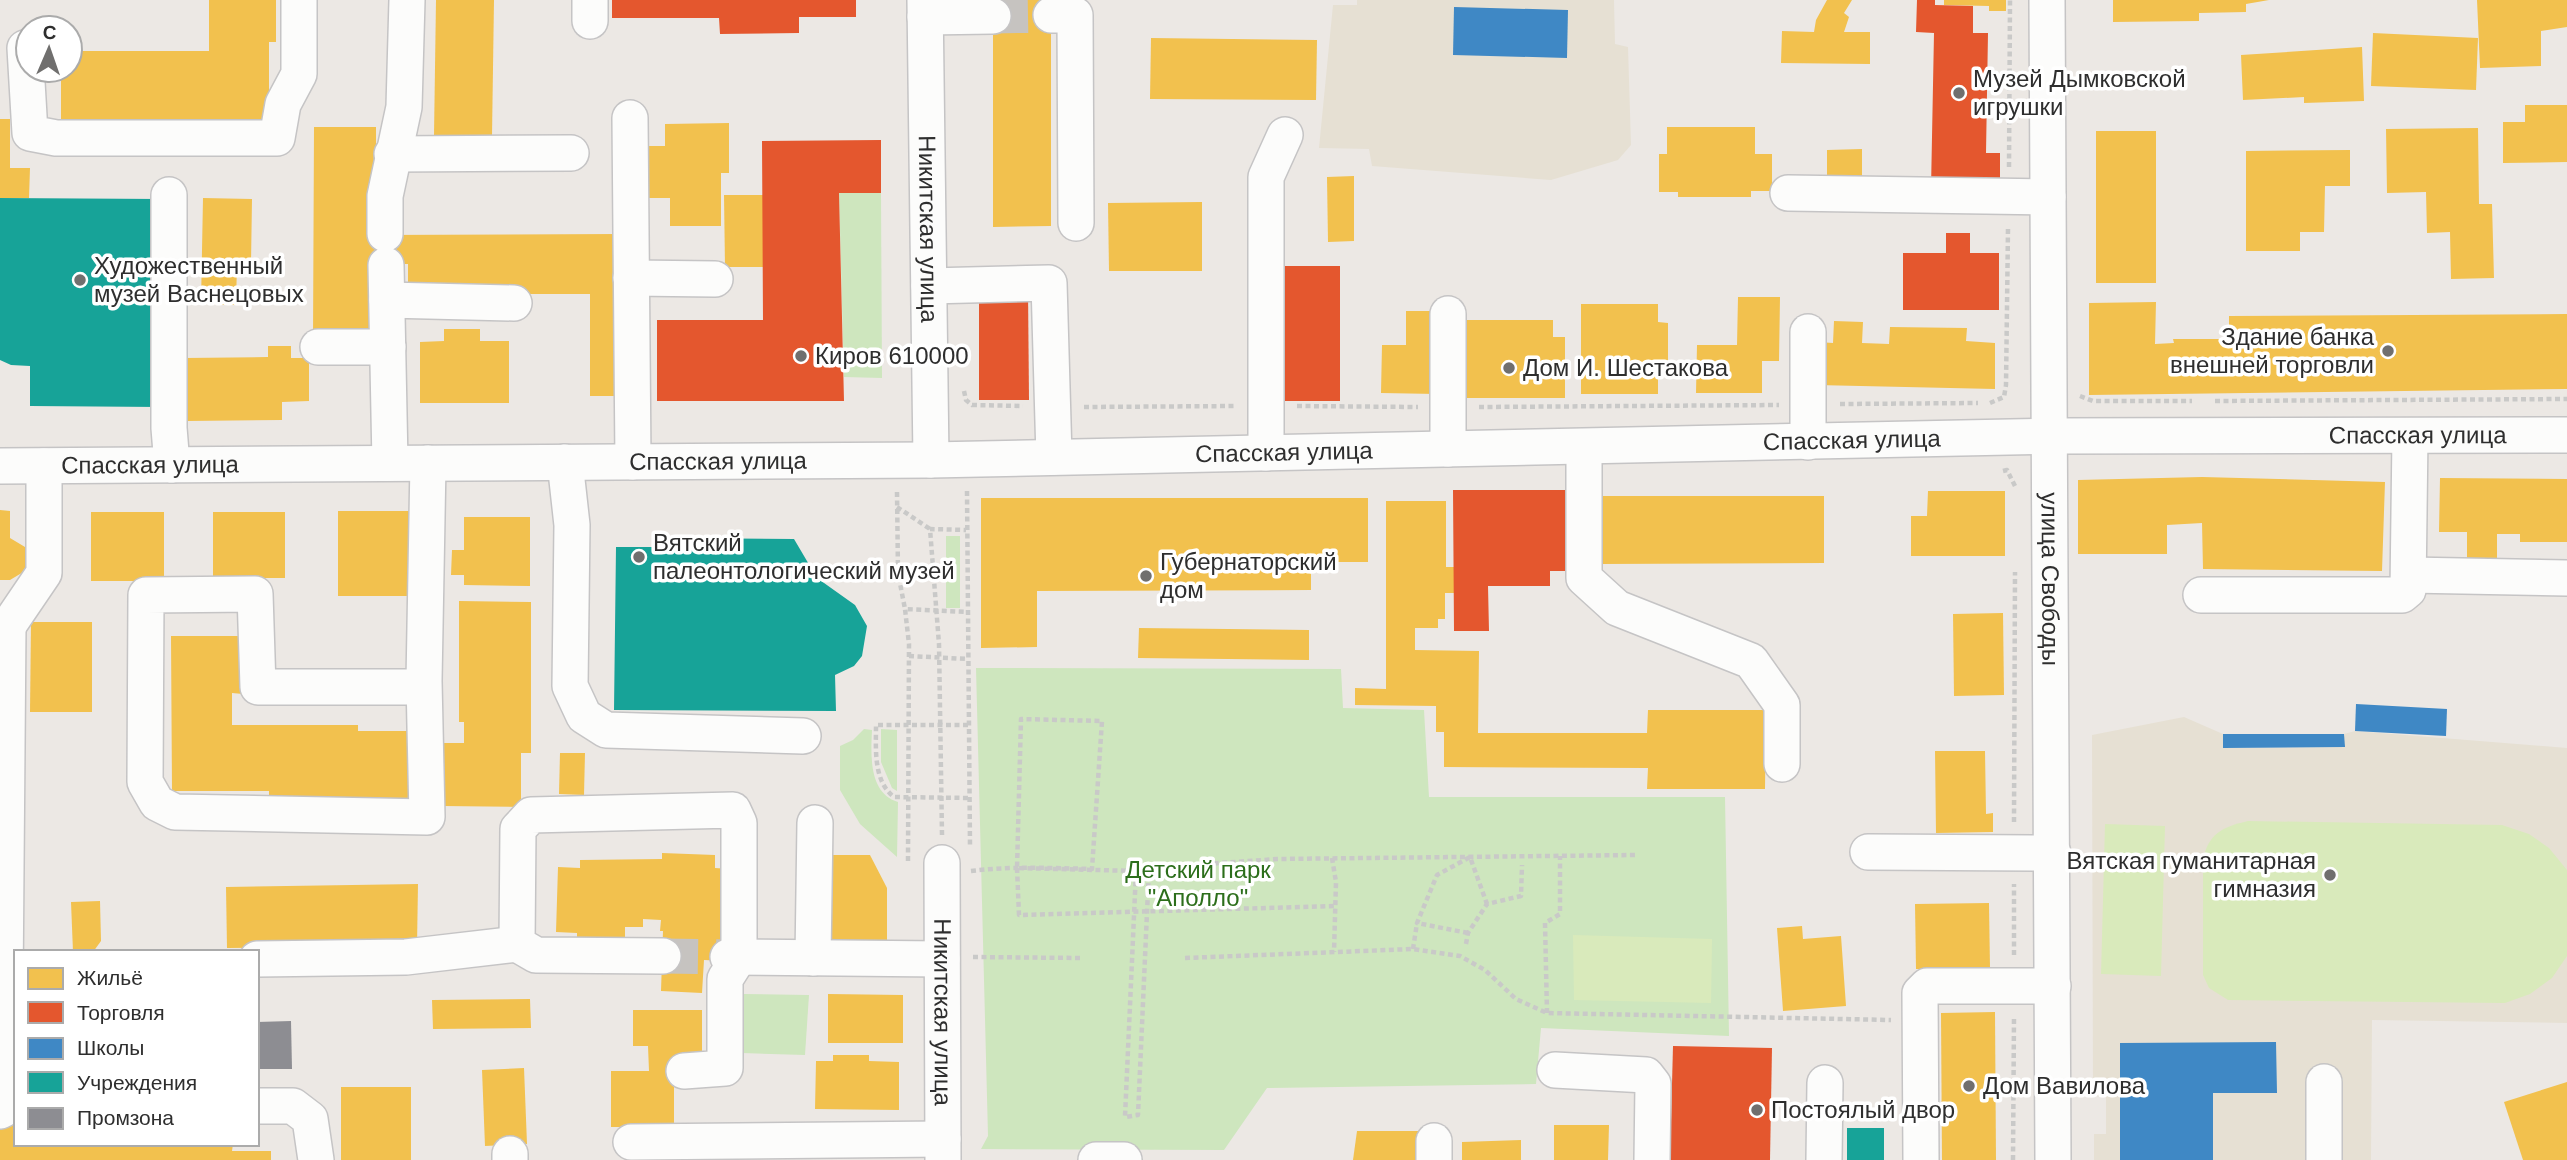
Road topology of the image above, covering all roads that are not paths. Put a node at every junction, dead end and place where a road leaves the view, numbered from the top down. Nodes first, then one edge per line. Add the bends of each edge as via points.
1 (299, 0) edge
2 (407, 0) edge
3 (2048, 0) edge
4 (925, 8) edge
5 (1051, 15) tunnel mouth
6 (993, 16) tunnel mouth
7 (27, 84) edge
8 (629, 118) dead end
9 (1285, 135) dead end
10 (571, 153) dead end
11 (392, 154) junction
12 (1788, 193) dead end
13 (169, 195) dead end
14 (2048, 197) junction
15 (1076, 223) dead end
16 (631, 278) junction
17 (715, 278) dead end
18 (929, 286) junction
19 (387, 300) junction
20 (514, 303) dead end
21 (1448, 314) dead end
22 (1808, 332) dead end
23 (318, 347) dead end
24 (388, 347) junction
25 (2567, 435) edge
26 (2052, 436) junction
27 (2410, 436) junction
28 (1808, 442) junction
29 (1584, 447) junction
30 (1448, 449) junction
31 (1266, 453) junction
32 (1054, 457) junction
33 (931, 460) junction
34 (565, 462) junction
35 (633, 462) junction
36 (390, 463) junction
37 (428, 463) junction
38 (172, 465) junction
39 (0, 466) edge
40 (44, 466) junction
41 (2409, 575) junction
42 (2567, 578) edge
43 (2201, 595) dead end
44 (4, 626) edge
45 (424, 681) junction
46 (803, 736) dead end
47 (1782, 764) dead end
48 (815, 822) dead end
49 (1868, 852) dead end
50 (2053, 853) junction
51 (951, 862) road end
52 (517, 944) junction
53 (663, 956) tunnel mouth
54 (734, 957) junction
55 (813, 958) junction
56 (958, 958) junction
57 (259, 959) edge
58 (2053, 986) junction
59 (1555, 1070) dead end
60 (684, 1071) dead end
61 (2324, 1082) dead end
62 (1825, 1083) dead end
63 (6, 1106) edge
64 (259, 1106) edge
65 (631, 1142) dead end
66 (943, 1150) edge
67 (316, 1160) edge
68 (1096, 1160) edge
69 (1124, 1160) edge
70 (1652, 1160) edge
71 (1824, 1160) edge
72 (1921, 1160) edge
73 (2053, 1160) edge
74 (2323, 1160) edge

1 - 7 street via 299,74 283,104 277,138 56,138 30,133
2 - 11 street via 404,107
3 - 14 street, улица Свободы
4 - 6 street
4 - 18 street, Никитская улица
5 - 15 street via 1075,15
8 - 16 street
9 - 31 street via 1266,177
10 - 11 street
11 - 19 street via 385,197
12 - 14 street
13 - 38 street
14 - 26 street, улица Свободы
16 - 17 street
16 - 35 street
18 - 32 street via 1049,283
18 - 33 street, Никитская улица
19 - 20 street
19 - 24 street
21 - 30 street
22 - 28 street
23 - 24 street
24 - 36 street
25 - 27 street, Спасская улица
26 - 27 street, Спасская улица
26 - 28 street, Спасская улица
26 - 50 street, улица Свободы
27 - 41 street
28 - 29 street, Спасская улица
29 - 30 street, Спасская улица
29 - 47 street via 1584,578 1617,608 1751,662 1782,705
30 - 31 street, Спасская улица
31 - 32 street, Спасская улица
32 - 33 street, Спасская улица
33 - 35 street, Спасская улица
34 - 35 street, Спасская улица
34 - 37 street, Спасская улица
34 - 46 street via 572,525 570,686 584,716 606,730
36 - 37 street, Спасская улица
36 - 38 street, Спасская улица
37 - 45 street
38 - 40 street, Спасская улица
39 - 40 street, Спасская улица
40 - 44 street via 44,573
41 - 42 street
41 - 43 street via 2408,590 2402,594
44 - 63 street
45 - 45 street via 415,687 258,687 255,594 146,595 145,782 157,803 175,812 427,817
48 - 55 street
49 - 50 street
50 - 58 street, улица Свободы
51 - 56 street, Никитская улица
52 - 53 street via 536,955
52 - 54 street via 518,829 531,815 733,810 738,823
52 - 57 street via 406,957
54 - 55 street
54 - 60 street via 725,979 724,1068
55 - 56 street
56 - 66 street, Никитская улица
58 - 72 street via 1927,986 1920,993
58 - 73 street, улица Свободы
59 - 70 street via 1646,1075 1653,1084
61 - 74 street
62 - 71 street
64 - 67 street via 293,1106 310,1119
65 - 66 street
68 - 69 street

